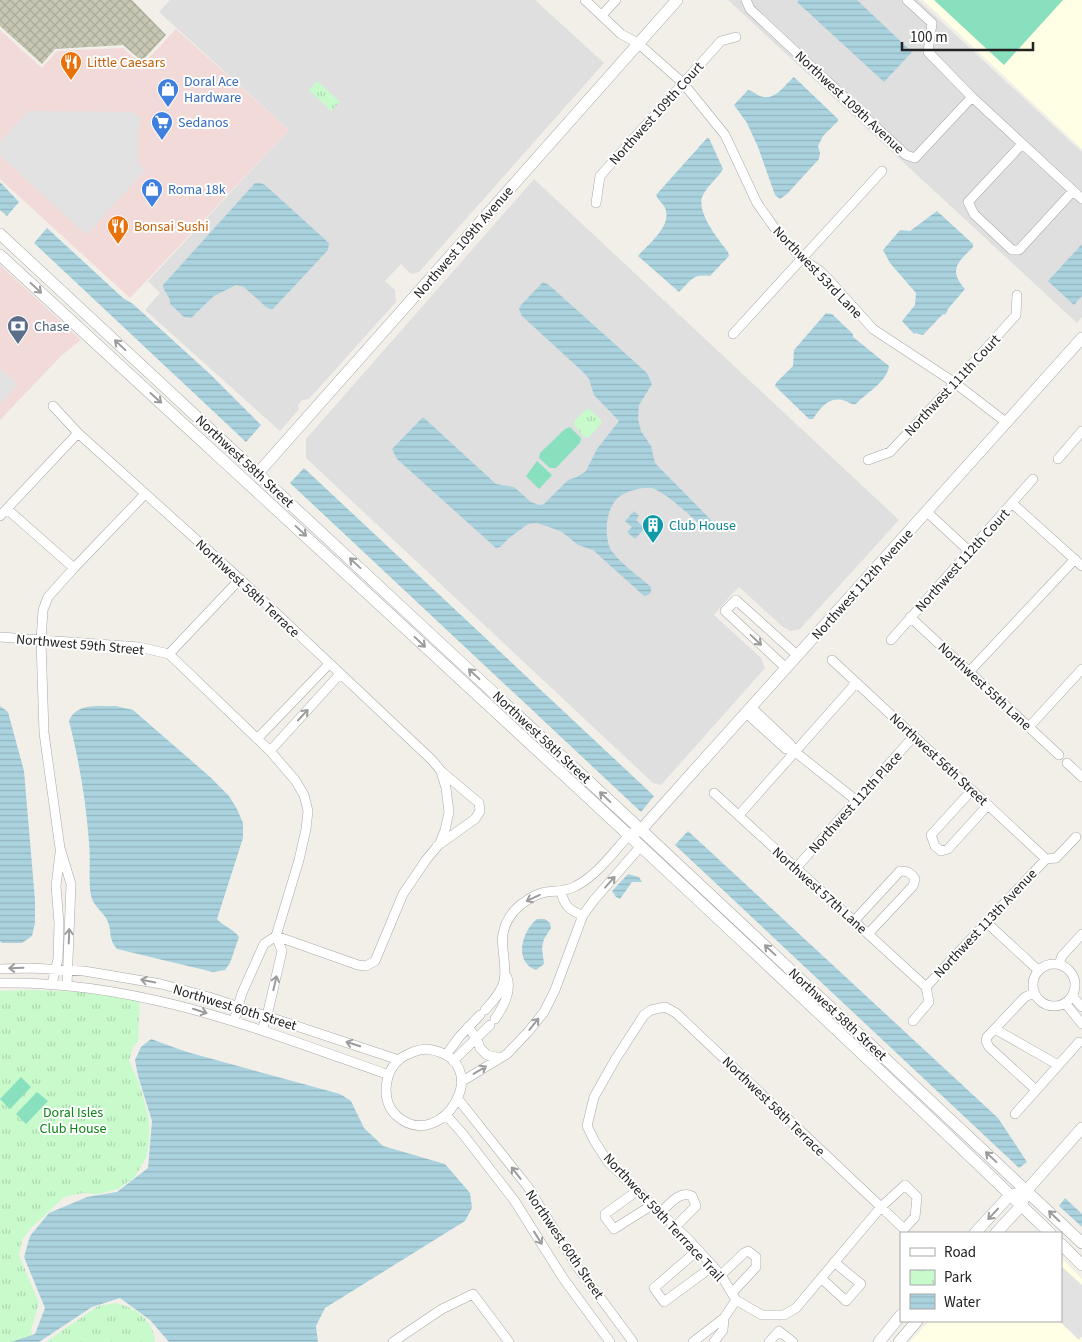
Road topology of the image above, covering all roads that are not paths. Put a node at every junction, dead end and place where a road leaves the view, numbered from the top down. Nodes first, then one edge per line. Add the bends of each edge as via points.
1 (585, 0) edge
2 (616, 0) edge
3 (678, 0) edge
4 (746, 0) edge
5 (907, 0) edge
6 (602, 15) junction
7 (736, 37) dead end
8 (639, 44) junction
9 (683, 83) junction
10 (972, 97) junction
11 (1022, 144) junction
12 (882, 171) dead end
13 (1072, 191) junction
14 (1082, 200) edge
15 (596, 203) dead end
16 (0, 234) edge
17 (0, 255) edge
18 (802, 259) junction
19 (1018, 295) dead end
20 (733, 334) dead end
21 (1082, 338) edge
22 (955, 383) junction
23 (53, 406) dead end
24 (1007, 423) junction
25 (78, 433) junction
26 (1080, 436) edge
27 (1058, 458) dead end
28 (868, 460) dead end
29 (258, 473) junction
30 (1033, 480) dead end
31 (249, 483) junction
32 (145, 494) junction
33 (1012, 503) junction
34 (7, 509) junction
35 (927, 512) junction
36 (0, 516) edge
37 (970, 551) junction
38 (1074, 560) junction
39 (1082, 566) edge
40 (74, 568) junction
41 (240, 579) junction
42 (910, 617) junction
43 (0, 637) edge
44 (891, 640) dead end
45 (41, 641) junction
46 (169, 654) junction
47 (798, 656) junction
48 (832, 660) dead end
49 (329, 664) junction
50 (786, 668) junction
51 (1082, 669) edge
52 (969, 672) junction
53 (340, 674) junction
54 (856, 682) junction
55 (748, 710) junction
56 (1028, 727) junction
57 (914, 736) junction
58 (257, 739) junction
59 (270, 751) junction
60 (794, 752) junction
61 (1059, 755) dead end
62 (1067, 763) dead end
63 (441, 771) junction
64 (1082, 777) edge
65 (972, 790) junction
66 (714, 792) dead end
67 (857, 801) junction
68 (988, 805) junction
69 (739, 815) junction
70 (641, 830) junction
71 (628, 836) junction
72 (1076, 837) dead end
73 (437, 846) junction
74 (640, 847) junction
75 (60, 848) junction
76 (1046, 859) junction
77 (796, 868) junction
78 (562, 891) junction
79 (583, 915) junction
80 (854, 921) junction
81 (986, 922) junction
82 (868, 934) junction
83 (1082, 934) edge
84 (276, 936) junction
85 (1059, 964) junction
86 (504, 965) junction
87 (0, 969) edge
88 (56, 969) junction
89 (68, 970) junction
90 (1038, 970) junction
91 (0, 984) edge
92 (52, 984) junction
93 (67, 985) junction
94 (926, 987) junction
95 (1034, 993) junction
96 (1073, 997) junction
97 (1066, 1004) junction
98 (238, 1007) junction
99 (666, 1007) joint
100 (1082, 1007) edge
101 (267, 1016) junction
102 (234, 1021) junction
103 (913, 1021) dead end
104 (1081, 1021) edge
105 (468, 1027) junction
106 (995, 1029) junction
107 (262, 1030) junction
108 (477, 1039) junction
109 (1079, 1042) dead end
110 (450, 1058) junction
111 (500, 1058) junction
112 (399, 1060) junction
113 (1058, 1064) junction
114 (389, 1075) junction
115 (461, 1082) junction
116 (1036, 1090) junction
117 (458, 1099) junction
118 (1015, 1114) dead end
119 (446, 1116) junction
120 (1082, 1128) edge
121 (1027, 1190) junction
122 (637, 1191) junction
123 (1010, 1196) junction
124 (652, 1205) junction
125 (1021, 1206) junction
126 (881, 1207) junction
127 (660, 1213) junction
128 (675, 1227) junction
129 (976, 1232) edge
130 (997, 1232) edge
131 (1049, 1232) edge
132 (1082, 1243) edge
133 (1062, 1245) edge
134 (698, 1250) junction
135 (834, 1262) junction
136 (1082, 1265) edge
137 (713, 1266) junction
138 (721, 1275) junction
139 (821, 1278) junction
140 (734, 1296) junction
141 (900, 1316) edge
142 (772, 1317) junction
143 (724, 1318) junction
144 (916, 1322) edge
145 (890, 1328) junction
146 (779, 1331) junction
147 (393, 1342) edge
148 (509, 1342) edge
149 (610, 1342) edge
150 (634, 1342) edge
151 (693, 1342) edge
152 (714, 1342) edge
153 (769, 1342) edge
154 (793, 1342) edge
155 (879, 1342) edge
156 (891, 1342) edge
157 (899, 1342) edge

1 - 6 street, Northwest 53rd Lane
2 - 6 street
3 - 8 street, Northwest 109th Avenue
4 - 10 street, Northwest 109th Avenue via 750,9 906,155 915,158
5 - 10 street via 932,23 928,52
6 - 8 street, Northwest 53rd Lane via 621,34
7 - 9 street, Northwest 109th Court via 721,42
8 - 9 street, Northwest 53rd Lane
8 - 29 street, Northwest 109th Avenue
9 - 15 street, Northwest 109th Court via 600,176
9 - 18 street, Northwest 53rd Lane via 725,135 757,203
10 - 11 street
11 - 13 street
11 - 13 street via 968,202 974,214 1012,250 1019,250
12 - 18 street
13 - 14 street
29 -> 16 street, Northwest 58th Street
17 -> 31 street, Northwest 58th Street
18 - 20 street
18 - 22 street, Northwest 53rd Lane via 830,280 874,328
19 - 22 street, Northwest 111th Court via 1016,315
21 - 24 street, Northwest 112th Avenue
22 - 24 street, Northwest 53rd Lane
22 - 28 street, Northwest 111th Court via 890,452
23 - 25 street, Northwest 58th Terrace
24 - 35 street, Northwest 112th Avenue
25 - 32 street, Northwest 58th Terrace
25 - 34 street
26 - 27 street
29 - 31 street, Northwest 109th Avenue
70 -> 29 street, Northwest 58th Street
30 - 33 street, Northwest 112th Court
31 -> 71 street, Northwest 58th Street
32 - 40 street
32 - 41 street, Northwest 58th Terrace
33 - 37 street, Northwest 112th Court
33 - 38 street
34 - 36 street
34 - 40 street
35 - 37 street
35 - 47 street, Northwest 112th Avenue
37 - 42 street, Northwest 112th Court
38 - 39 street
38 - 52 street
40 - 45 street via 48,597 43,610
41 - 46 street
41 - 49 street, Northwest 58th Terrace
42 - 44 street, Northwest 112th Court
42 - 52 street, Northwest 55th Lane
43 - 45 street, Northwest 59th Street
45 - 46 street, Northwest 59th Street via 139,647
45 - 75 street via 44,733
46 - 58 street
47 - 50 street, Northwest 112th Avenue
47 -> 50 street via 736,600 725,611
48 - 54 street, Northwest 56th Street
49 - 53 street, Northwest 58th Terrace
49 - 58 street
50 - 55 street, Northwest 112th Avenue
51 - 56 street
52 - 56 street, Northwest 55th Lane
59 -> 53 street
53 - 63 street, Northwest 58th Terrace
54 - 57 street, Northwest 56th Street
54 - 60 street
55 - 60 street via 773,732 786,749
55 - 70 street, Northwest 112th Avenue
56 - 61 street, Northwest 55th Lane
57 - 65 street, Northwest 56th Street
57 - 67 street, Northwest 112th Place
58 - 59 street
59 - 84 street via 295,780 308,811 299,860
60 - 67 street
60 - 69 street
62 - 64 street
63 - 73 street via 449,812
63 - 73 street, Northwest 58th Terrace via 479,803 480,811 475,819
65 - 68 street, Northwest 56th Street
65 - 68 street via 931,835 935,846 941,851 948,849
66 - 69 street, Northwest 57th Lane
67 - 77 street, Northwest 112th Place
68 - 76 street, Northwest 56th Street
69 - 77 street, Northwest 57th Lane
70 - 71 street, Northwest 112th Avenue
70 - 74 street
121 -> 70 street, Northwest 58th Street
71 - 74 street, Northwest 58th Street
71 - 78 street, Northwest 112th Avenue via 589,878
72 - 76 street, Northwest 113th Avenue via 1056,858
73 - 84 street via 402,894 375,961 366,966 358,965
79 -> 74 street
74 - 123 street, Northwest 58th Street
75 - 88 street via 56,886 59,923
89 -> 75 street via 71,884
76 - 81 street, Northwest 113th Avenue
77 - 80 street, Northwest 57th Lane
78 - 79 street via 563,902 568,908
78 -> 86 street, Northwest 112th Avenue via 545,892 526,900 513,912 504,928 501,945
111 -> 79 street via 544,1012
80 - 82 street, Northwest 57th Lane
80 - 82 street via 900,871 911,874 916,879 913,886
81 - 90 street
81 - 94 street, Northwest 113th Avenue
82 - 94 street, Northwest 57th Lane
83 - 85 street
84 - 98 street via 264,944
101 -> 84 street via 282,952
85 - 90 street
85 - 96 street via 1074,977
86 - 105 street, Northwest 112th Avenue via 504,982 497,996
86 - 108 street, Northwest 112th Avenue via 509,983 505,1004
88 -> 87 street, Northwest 60th Street
88 - 89 street, Northwest 60th Street
88 - 92 street
89 - 93 street
98 -> 89 street, Northwest 60th Street via 161,984
90 - 95 street via 1032,985
91 - 92 street, Northwest 60th Street
92 - 93 street, Northwest 60th Street
93 -> 102 street, Northwest 60th Street via 153,998
94 - 103 street, Northwest 113th Avenue via 929,1002
95 - 97 street via 1047,1006
95 - 106 street via 1025,997
96 - 97 street
96 - 100 street
97 - 104 street
98 - 101 street, Northwest 60th Street
98 - 102 street
99 - 122 street, Northwest 59th Terrrace Trail via 644,1015 594,1097 587,1126 608,1162
99 - 126 street, Northwest 58th Terrace
101 - 107 street
112 -> 101 street, Northwest 60th Street
102 - 107 street, Northwest 60th Street
105 - 108 street
105 - 110 street, Northwest 112th Avenue
106 - 113 street
106 - 116 street via 987,1037 989,1047
107 - 114 street, Northwest 60th Street
108 - 110 street, Northwest 112th Avenue
108 - 111 street via 486,1055
109 - 113 street
110 - 112 street via 437,1050 426,1049 415,1050
110 - 115 street
115 -> 111 street
112 - 114 street
113 - 116 street
114 - 119 street via 386,1094 395,1115 412,1124 424,1125
115 - 117 street
116 - 118 street
117 - 119 street
150 -> 117 street, Northwest 60th Street via 576,1265 528,1187
119 -> 149 street, Northwest 60th Street via 514,1200 563,1278
120 - 121 street
121 - 123 street
121 - 125 street
132 -> 121 street, Northwest 58th Street
122 - 124 street, Northwest 59th Terrrace Trail
122 - 124 street via 605,1214 612,1228
123 - 125 street, Northwest 58th Street
123 -> 129 street
124 - 127 street, Northwest 59th Terrrace Trail
125 - 130 street
125 - 131 street, Northwest 58th Street
126 - 126 street, Northwest 58th Terrace via 904,1184 917,1197 915,1217 904,1229
126 - 135 street
127 - 128 street, Northwest 59th Terrrace Trail
127 - 128 street via 682,1194 692,1196 696,1206
128 - 134 street, Northwest 59th Terrrace Trail
133 - 136 street
134 - 137 street, Northwest 59th Terrrace Trail
134 - 137 street via 654,1288 664,1302
135 - 139 street
135 - 139 street via 861,1284 846,1300
137 - 138 street, Northwest 59th Terrrace Trail
138 - 140 street, Northwest 59th Terrrace Trail
138 - 140 street via 744,1253 748,1251 756,1257 756,1268
139 - 142 street via 796,1308
140 - 142 street, Northwest 59th Terrrace Trail via 762,1316
140 - 143 street
141 - 145 street
142 - 146 street
143 - 151 street
143 - 152 street via 723,1330
144 - 157 street
145 - 155 street
145 - 156 street
146 - 153 street
146 - 154 street
147 - 148 street via 442,1308 474,1294

